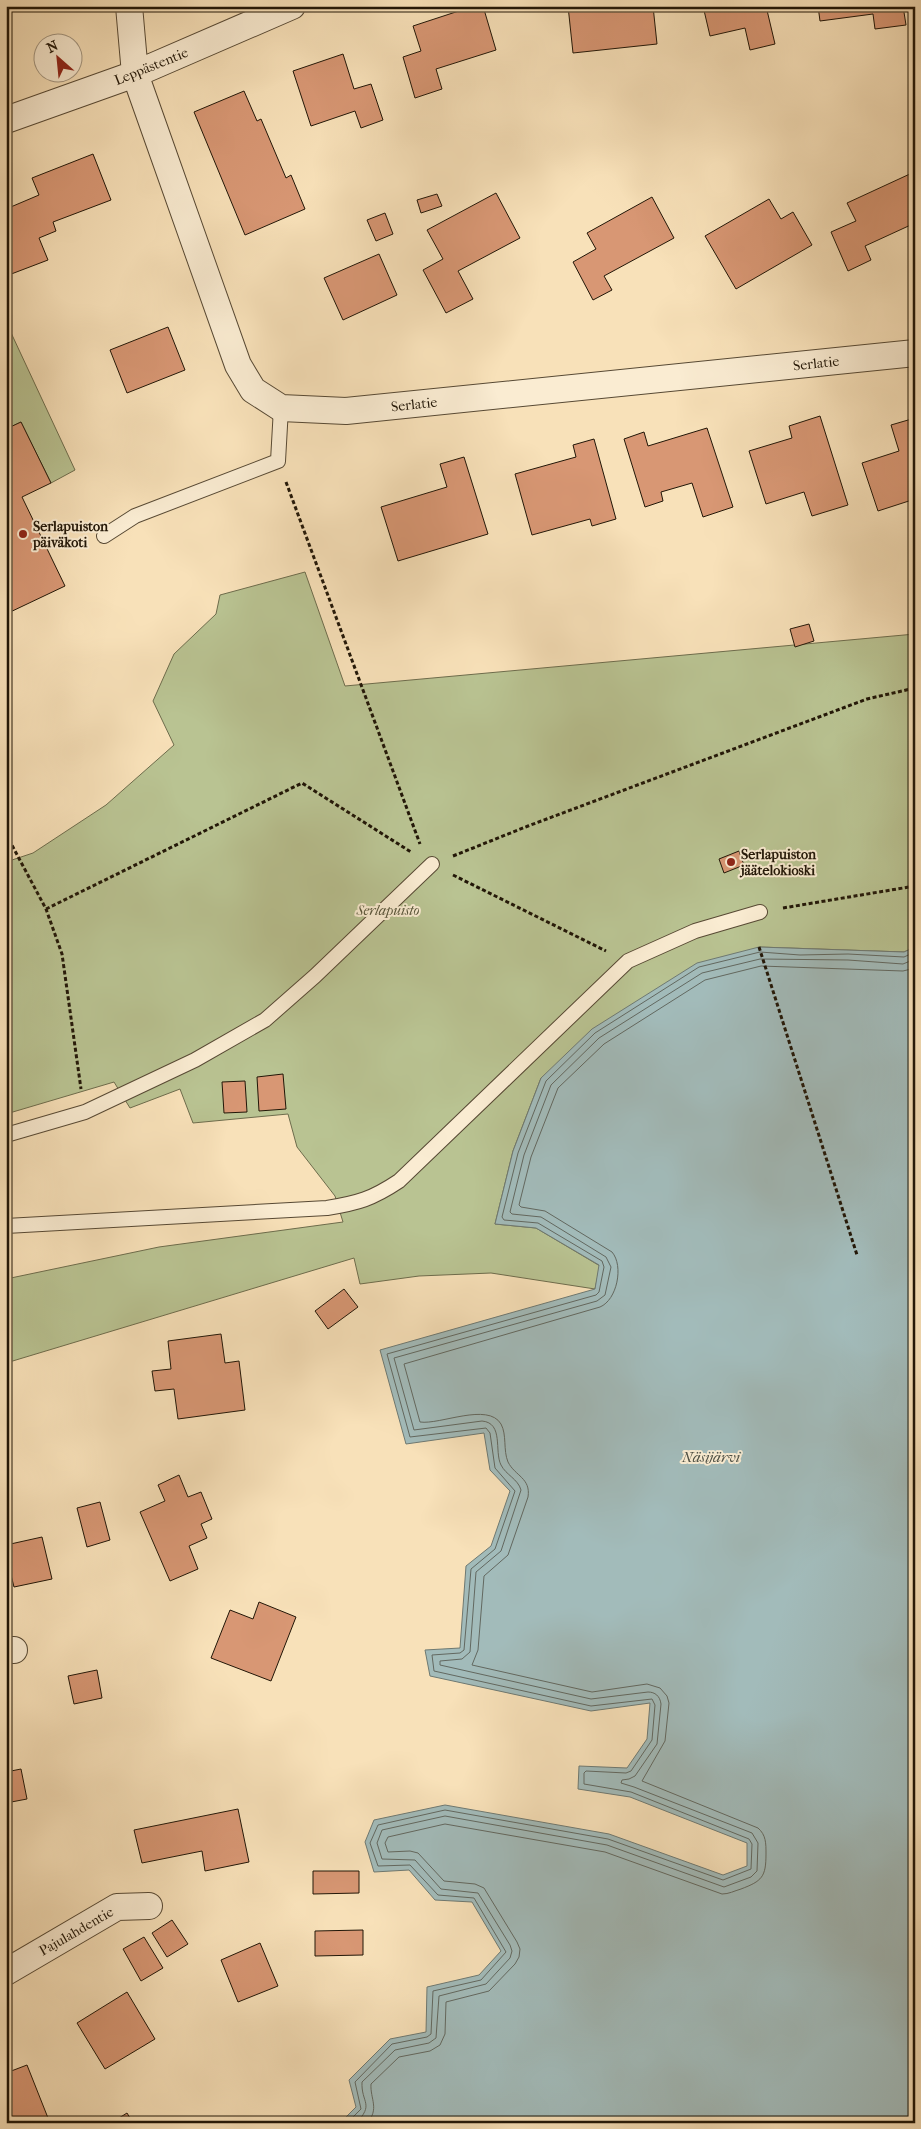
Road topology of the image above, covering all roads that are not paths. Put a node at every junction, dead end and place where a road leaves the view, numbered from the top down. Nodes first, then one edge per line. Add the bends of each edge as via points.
1 (129, 6) edge
2 (292, 6) edge
3 (135, 74) junction
4 (6, 120) edge
5 (915, 353) edge
6 (281, 408) junction
7 (104, 536) dead end
8 (432, 864) road end
9 (760, 912) road end
10 (6, 1135) edge
11 (6, 1226) edge
12 (149, 1906) dead end
13 (6, 1972) edge

1 - 3 street
2 - 3 street, Leppästentie
3 - 4 street, Leppästentie
3 - 6 street via 238,366 253,390
5 - 6 street, Serlatie via 346,411
6 - 7 lane via 278,461 136,516
8 - 10 lane via 265,1020 195,1060 85,1112
9 - 11 lane via 695,931 628,961 399,1181 377,1196 328,1208
12 - 13 street, Pajulahdentie via 117,1906

